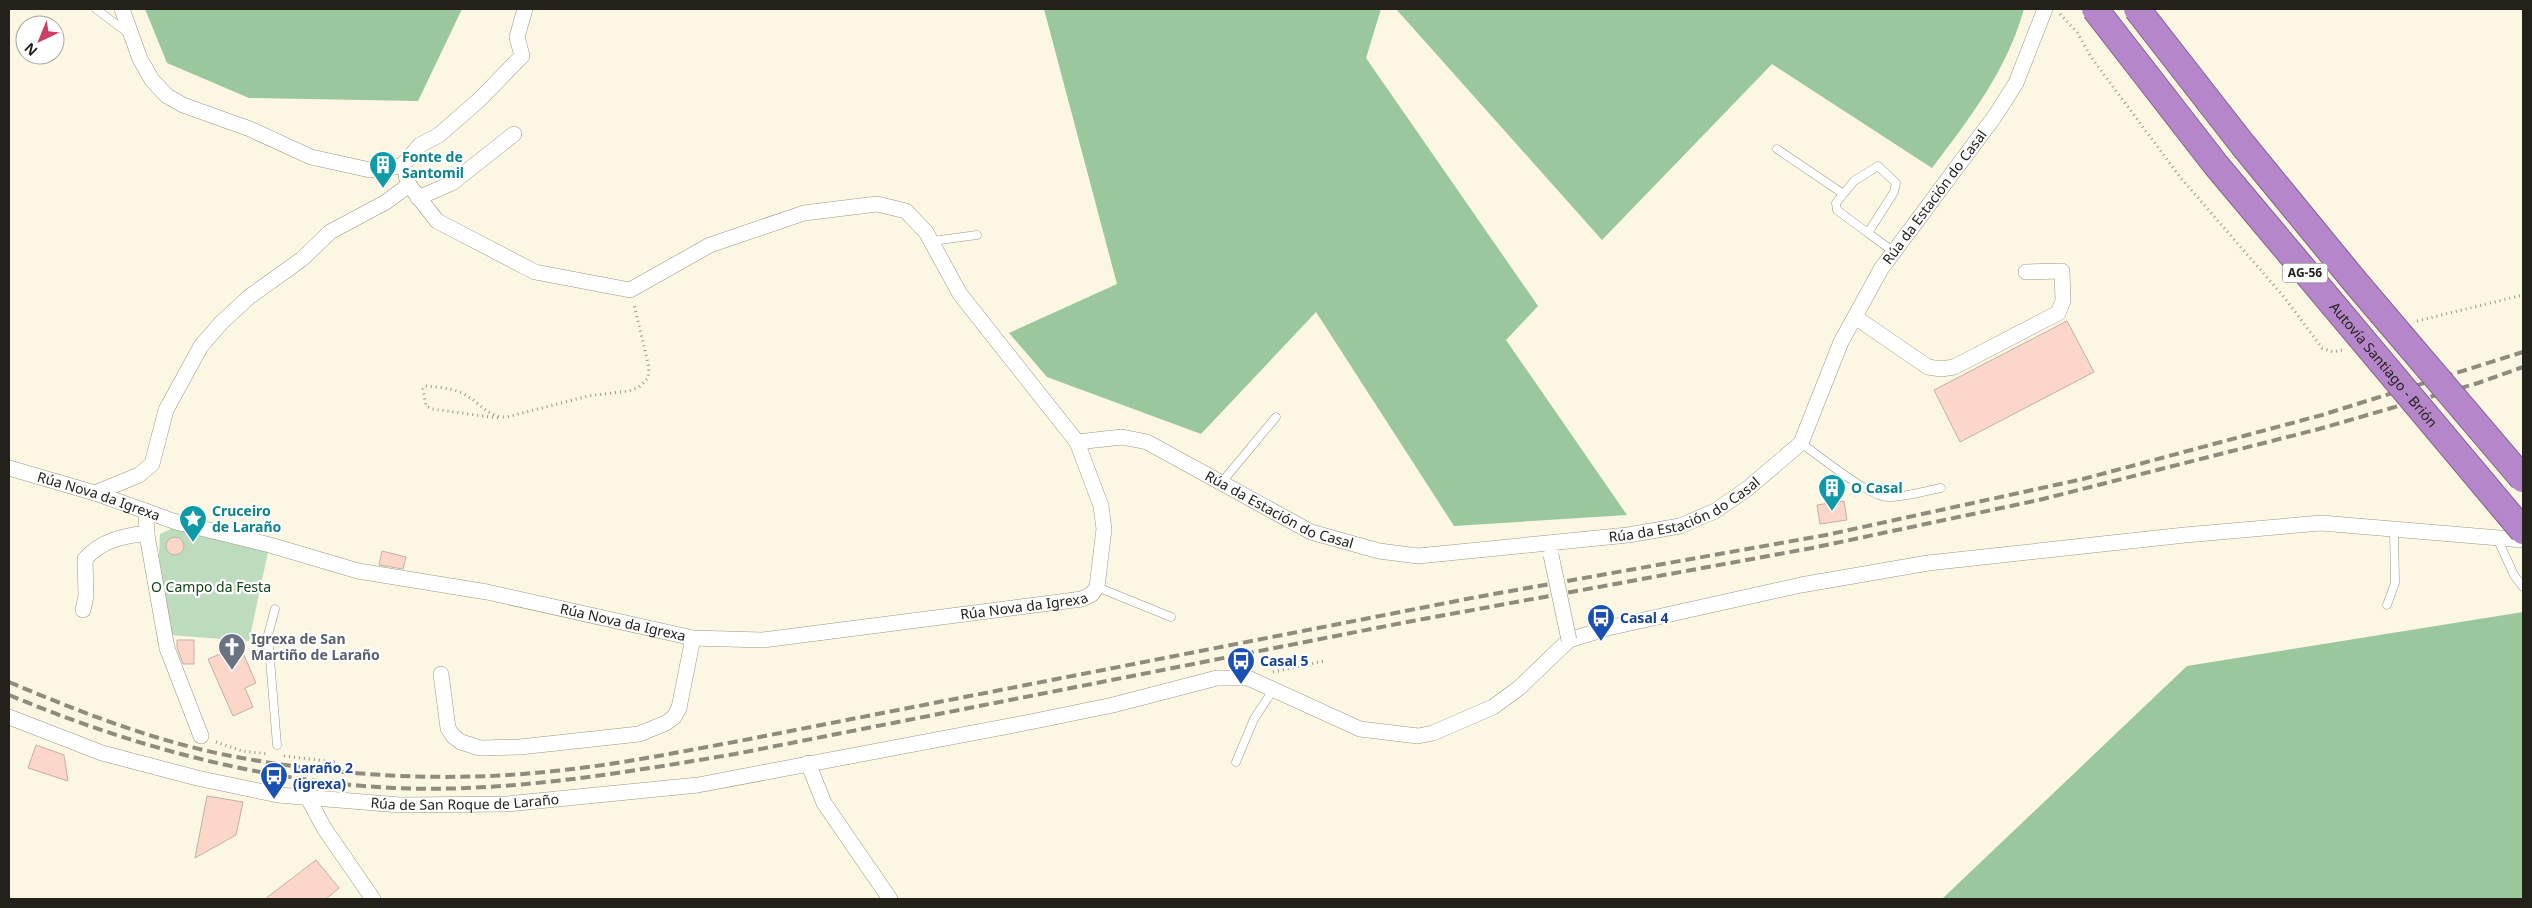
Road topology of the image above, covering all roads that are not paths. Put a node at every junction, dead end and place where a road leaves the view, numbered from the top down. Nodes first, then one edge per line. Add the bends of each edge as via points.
1 (96, 9) edge
2 (122, 9) edge
3 (524, 9) edge
4 (2049, 9) edge
5 (2095, 9) edge
6 (2137, 9) edge
7 (131, 36) junction
8 (514, 134) dead end
9 (1777, 149) dead end
10 (402, 166) junction
11 (409, 185) junction
12 (1842, 193) junction
13 (418, 198) junction
14 (1868, 234) junction
15 (977, 236) dead end
16 (932, 241) junction
17 (1894, 252) junction
18 (2026, 272) dead end
19 (1855, 317) junction
20 (1276, 417) dead end
21 (1077, 442) junction
22 (1801, 442) junction
23 (9, 468) edge
24 (2523, 479) edge
25 (1222, 482) junction
26 (1941, 488) dead end
27 (95, 493) junction
28 (146, 511) junction
29 (2523, 531) edge
30 (147, 532) junction
31 (2394, 537) junction
32 (2497, 538) junction
33 (2523, 540) edge
34 (1549, 548) junction
35 (1097, 587) junction
36 (2523, 587) edge
37 (2387, 605) dead end
38 (274, 609) dead end
39 (83, 610) dead end
40 (1171, 617) dead end
41 (693, 638) junction
42 (1569, 640) junction
43 (441, 674) dead end
44 (1273, 690) junction
45 (9, 717) edge
46 (201, 736) road end
47 (277, 744) dead end
48 (1236, 762) dead end
49 (808, 763) junction
50 (308, 798) junction
51 (369, 898) edge
52 (890, 899) edge

1 - 7 lane
2 - 7 street
3 - 10 street via 517,37 522,56 479,100 439,135 420,145
4 - 17 street, Rúa da Estación do Casal via 2016,83
5 - 29 highway, Autovía Santiago - Brión / AG-56, bridge via 2222,173
6 - 24 highway, AG-56, bridge via 2333,255
7 - 10 street via 152,80 167,96 183,105 250,129 310,157 370,170
8 - 13 street via 452,183
9 - 12 lane
10 - 11 street
11 - 13 street
11 - 27 street via 386,202 330,232 302,259 249,296 221,323 201,346 166,410 152,464 139,476
12 - 14 lane via 1836,203 1837,210
12 - 14 lane via 1878,166 1896,184
13 - 16 street, Rúa Nova da Igrexa via 437,221 536,272 630,290 710,245 804,213 877,204 898,207 912,216
14 - 17 lane
15 - 16 lane
16 - 21 street, Rúa Nova da Igrexa via 960,294
17 - 19 street, Rúa da Estación do Casal
18 - 19 street via 2062,271 2063,301 2058,312 1954,367 1941,370 1928,367
19 - 22 street, Rúa da Estación do Casal via 1841,342
20 - 25 lane
21 - 25 street, Rúa da Estación do Casal via 1122,437 1147,442
21 - 35 street, Rúa Nova da Igrexa via 1101,506 1104,529
22 - 26 lane via 1871,491 1887,497
22 - 34 street, Rúa da Estación do Casal via 1747,489 1715,511 1680,526
23 - 27 street, Rúa Nova da Igrexa
25 - 34 street, Rúa da Estación do Casal via 1311,532 1379,551 1418,556
27 - 28 street, Rúa Nova da Igrexa
28 - 30 street
28 - 41 street, Rúa Nova da Igrexa via 358,571 487,592
30 - 39 street via 105,542 85,559
30 - 46 street via 166,648
31 - 32 street
31 - 37 lane via 2395,583
31 - 42 street via 2321,523 1928,563 1801,585 1608,628
32 - 33 street
32 - 36 lane
34 - 42 street, bridge
35 - 40 lane
35 - 41 street, Rúa Nova da Igrexa via 1092,594 1082,598 764,640
38 - 47 lane via 268,635
41 - 43 street via 680,708 666,723 639,734 520,747 470,746 453,736 448,728
42 - 44 street via 1519,688 1493,707 1433,733 1418,736 1360,729
44 - 48 lane via 1254,719
44 - 49 street, Rúa de San Roque de Laraño via 1248,678 1217,678 1113,705
45 - 50 street, Rúa de San Roque de Laraño via 102,753 197,778
49 - 50 street, Rúa de San Roque de Laraño via 698,785 507,804 400,805
49 - 52 street via 824,803
50 - 51 street

